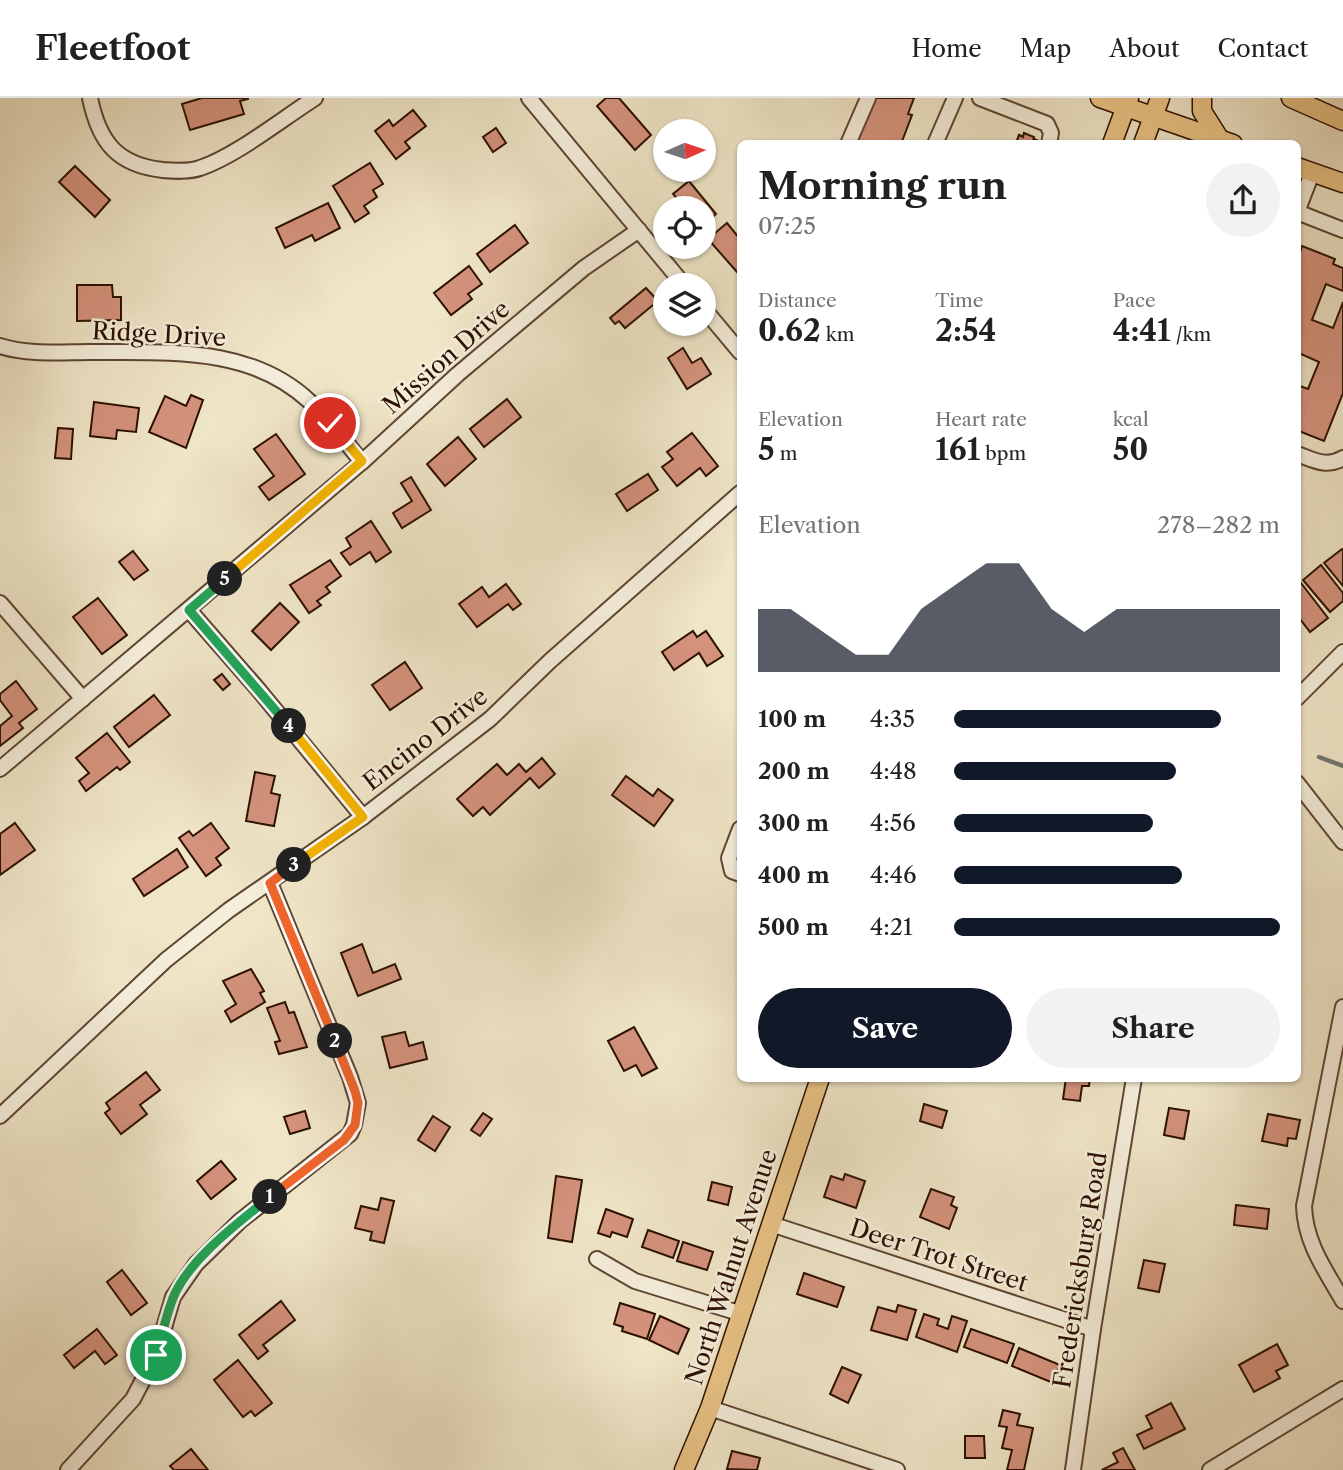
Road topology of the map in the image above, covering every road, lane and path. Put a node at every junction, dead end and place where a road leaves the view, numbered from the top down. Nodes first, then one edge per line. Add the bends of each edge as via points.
1 (90, 98) edge
2 (315, 98) edge
3 (529, 98) edge
4 (868, 98) edge
5 (955, 98) edge
6 (980, 98) edge
7 (1100, 98) edge
8 (1160, 98) edge
9 (1202, 98) edge
10 (1291, 98) edge
11 (1128, 102) edge
12 (1153, 116) junction
13 (1343, 121) edge
14 (850, 140) edge
15 (937, 140) edge
16 (1050, 140) edge
17 (1114, 140) edge
18 (1144, 140) edge
19 (1224, 140) edge
20 (1226, 140) edge
21 (1304, 170) edge
22 (1343, 183) edge
23 (1301, 188) edge
24 (1301, 214) edge
25 (639, 230) junction
26 (1343, 230) edge
27 (674, 273) edge
28 (716, 323) edge
29 (0, 346) edge
30 (737, 348) edge
31 (1301, 455) edge
32 (1343, 458) edge
33 (362, 461) junction
34 (737, 496) edge
35 (0, 603) edge
36 (189, 610) junction
37 (1343, 652) edge
38 (1301, 694) edge
39 (83, 699) junction
40 (0, 769) edge
41 (1301, 788) edge
42 (363, 817) junction
43 (737, 837) edge
44 (1343, 842) edge
45 (737, 873) edge
46 (270, 883) junction
47 (1343, 1007) edge
48 (819, 1082) edge
49 (1133, 1082) edge
50 (0, 1116) edge
51 (771, 1224) junction
52 (597, 1259) dead end
53 (1343, 1301) edge
54 (742, 1314) junction
55 (1093, 1329) junction
56 (1343, 1389) edge
57 (710, 1408) junction
58 (68, 1470) edge
59 (684, 1470) edge
60 (897, 1470) edge
61 (1073, 1470) edge
62 (1210, 1470) edge

1 - 2 street via 99,128 117,154 143,167 178,171 199,169 219,160
3 - 25 street
4 - 14 street
5 - 15 street
6 - 16 street via 1047,124
7 - 11 main road
8 - 12 main road
9 - 20 main road via 1202,111
10 - 13 main road
11 - 12 main road
11 - 17 main road
12 - 18 main road
12 - 19 main road
21 - 22 main road
21 - 23 street
24 - 26 street
25 - 27 street
25 - 33 street, Mission Drive via 584,268
28 - 30 street
29 - 33 street, Ridge Drive via 32,352 192,354 233,359 278,379 309,400
31 - 32 street via 1322,463
33 - 36 street, Mission Drive
34 - 42 street, Encino Drive via 490,719
35 - 39 street
36 - 39 street, Mission Drive
36 - 42 street
37 - 38 street
39 - 40 street, Mission Drive
41 - 44 street
42 - 46 street, Encino Drive
43 - 45 street via 729,858 732,871
46 - 50 street, Encino Drive via 166,960
46 - 58 street via 353,1084 358,1103 355,1125 344,1140 240,1221 196,1264 173,1297 156,1355 133,1399
47 - 53 street via 1304,1206 1312,1247
48 - 51 main road, North Walnut Avenue
49 - 55 street, Fredericksburg Road
51 - 54 main road, North Walnut Avenue
51 - 55 street, Deer Trot Street
52 - 54 street via 635,1281
54 - 57 main road, North Walnut Avenue
55 - 61 street, Fredericksburg Road
56 - 62 street
57 - 59 main road, North Walnut Avenue
57 - 60 street

